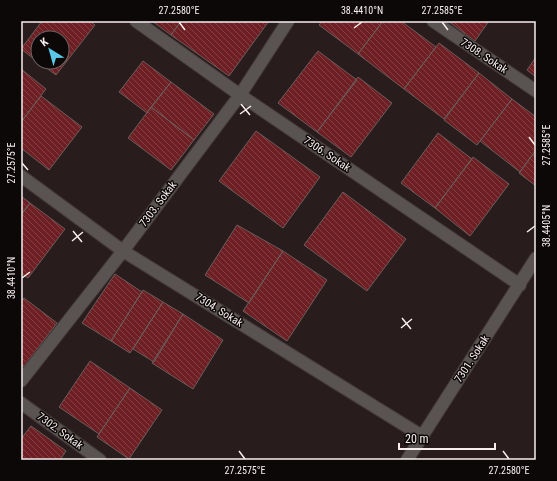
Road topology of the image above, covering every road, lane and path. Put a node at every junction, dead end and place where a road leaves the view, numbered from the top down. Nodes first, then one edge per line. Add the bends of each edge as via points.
1 (136, 21) edge
2 (288, 21) edge
3 (433, 21) edge
4 (536, 91) edge
5 (240, 95) junction
6 (21, 176) edge
7 (123, 251) junction
8 (536, 258) edge
9 (520, 285) junction
10 (21, 381) edge
11 (21, 403) edge
12 (422, 436) junction
13 (100, 460) edge
14 (407, 460) edge

1 - 5 street, 7306. Sokak
2 - 5 street, 7303. Sokak
3 - 4 street, 7308. Sokak
5 - 7 street, 7303. Sokak
5 - 9 street, 7306. Sokak
6 - 7 street, 7304. Sokak
7 - 10 street, 7303. Sokak
7 - 12 street, 7304. Sokak
8 - 9 street, 7301. Sokak
9 - 12 street, 7301. Sokak
11 - 13 street, 7302. Sokak
12 - 14 street, 7301. Sokak

